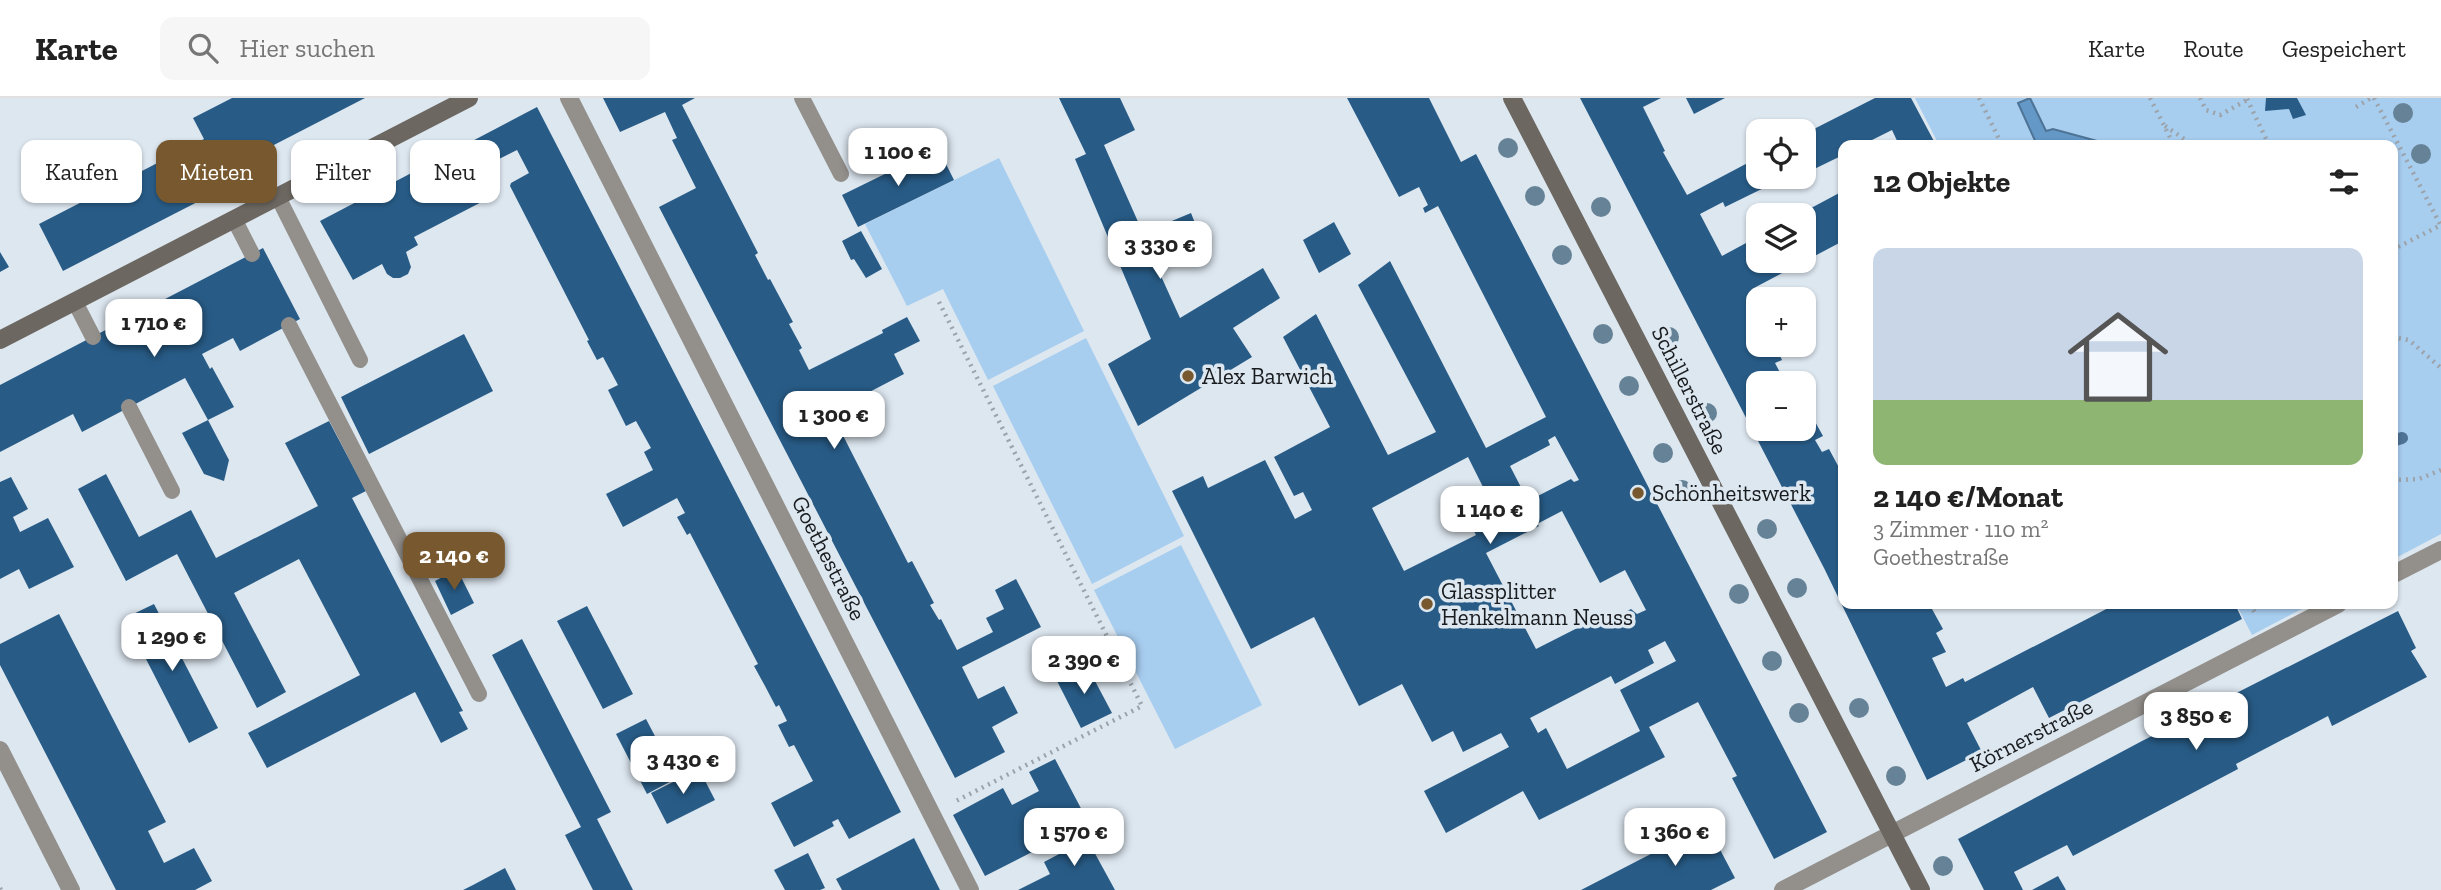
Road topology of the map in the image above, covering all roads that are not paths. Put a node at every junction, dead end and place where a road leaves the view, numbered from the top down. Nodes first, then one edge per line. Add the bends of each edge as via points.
1 (469, 98) edge
2 (569, 98) edge
3 (802, 98) edge
4 (1513, 98) edge
5 (841, 174) dead end
6 (278, 197) junction
7 (234, 219) junction
8 (252, 254) dead end
9 (75, 302) junction
10 (289, 325) dead end
11 (93, 337) dead end
12 (0, 340) edge
13 (360, 360) dead end
14 (129, 407) dead end
15 (172, 491) dead end
16 (2441, 550) edge
17 (2398, 572) edge
18 (2328, 609) edge
19 (479, 694) dead end
20 (0, 750) edge
21 (1892, 834) junction
22 (71, 890) edge
23 (970, 890) edge
24 (1783, 890) edge
25 (1921, 890) edge

1 - 6 street
2 - 23 street, Goethestraße
3 - 5 lane
4 - 21 street, Schillerstraße
6 - 7 street
6 - 13 lane
7 - 8 lane
7 - 9 street
9 - 11 lane
9 - 12 street
10 - 19 lane
14 - 15 lane
16 - 17 street
18 - 21 street, Körnerstraße
20 - 22 street
21 - 24 street, Körnerstraße
21 - 25 street, Schillerstraße

